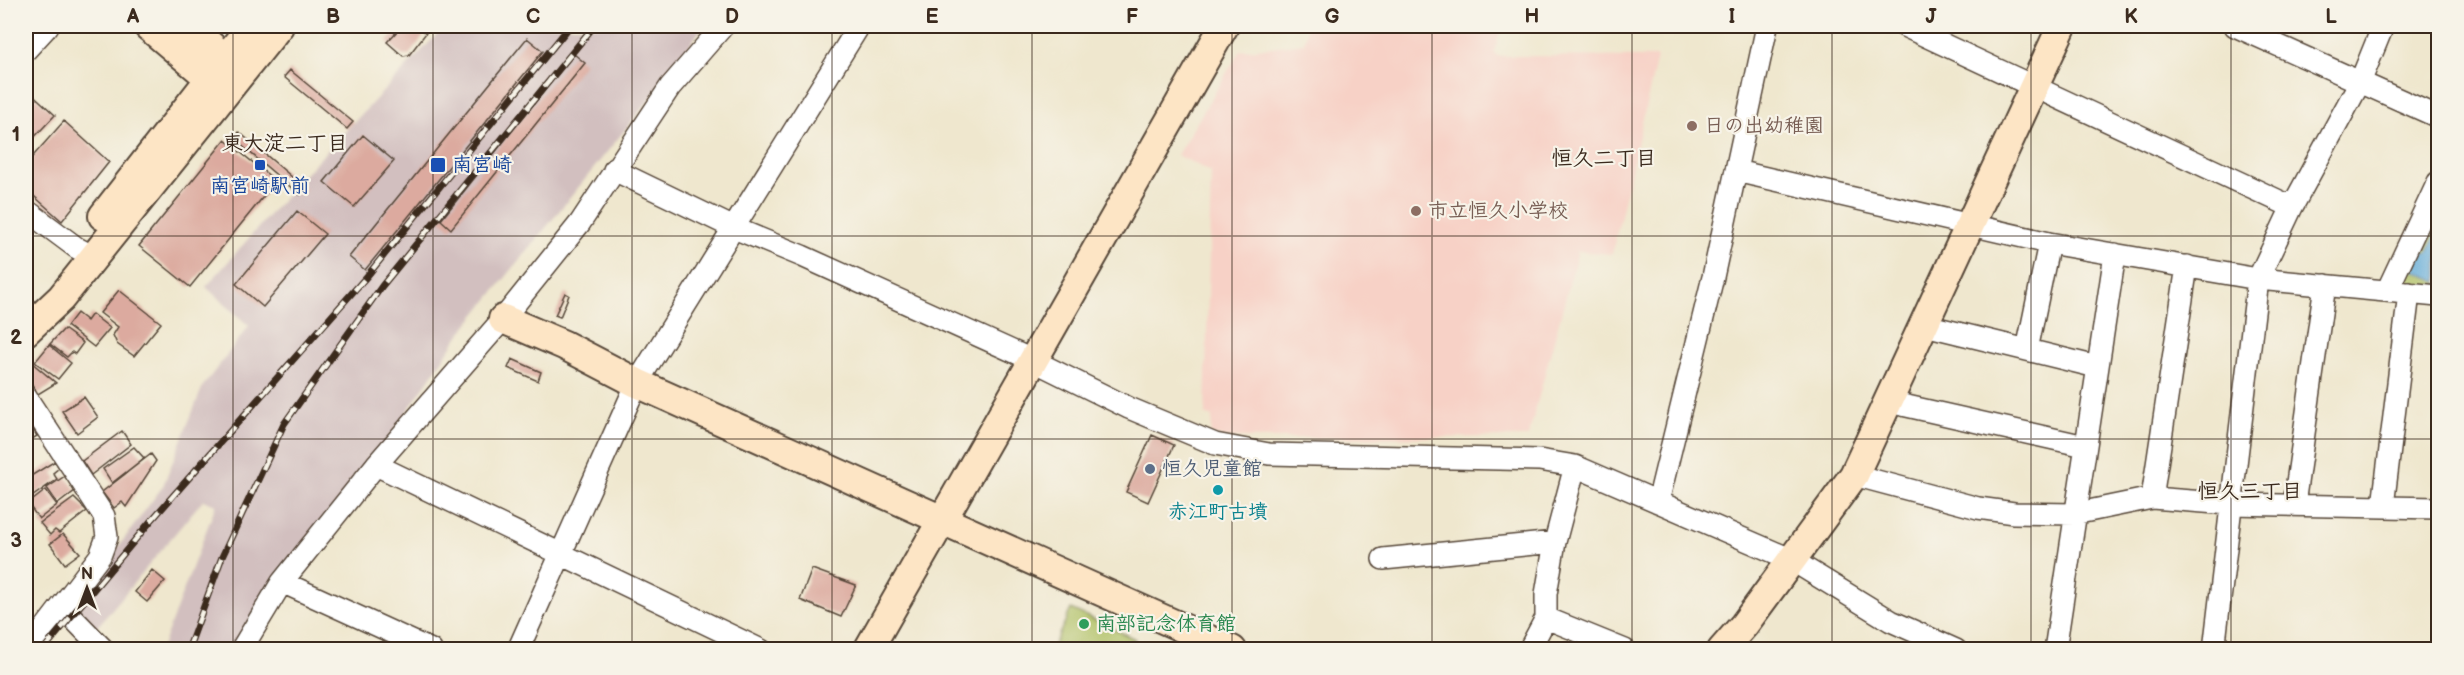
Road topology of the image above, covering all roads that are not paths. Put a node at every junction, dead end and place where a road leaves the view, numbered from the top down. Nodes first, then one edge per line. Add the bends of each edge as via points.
1 (48, 26) edge
2 (148, 26) edge
3 (188, 26) edge
4 (251, 26) edge
5 (279, 26) edge
6 (723, 26) edge
7 (859, 26) edge
8 (1224, 26) edge
9 (1767, 26) edge
10 (1904, 26) edge
11 (2062, 26) edge
12 (2235, 26) edge
13 (2383, 26) edge
14 (26, 50) edge
15 (226, 75) junction
16 (2361, 80) junction
17 (2034, 86) junction
18 (2439, 117) edge
19 (614, 170) junction
20 (1736, 171) junction
21 (2439, 182) edge
22 (2292, 207) junction
23 (26, 210) edge
24 (1967, 226) junction
25 (734, 228) junction
26 (2049, 243) junction
27 (86, 253) junction
28 (2115, 254) junction
29 (2187, 266) junction
30 (2258, 279) junction
31 (2325, 285) junction
32 (2387, 291) junction
33 (2409, 293) junction
34 (2439, 296) edge
35 (26, 304) edge
36 (503, 319) junction
37 (1925, 325) junction
38 (26, 331) edge
39 (2027, 350) junction
40 (1032, 360) junction
41 (2097, 367) junction
42 (637, 383) junction
43 (26, 397) edge
44 (1889, 402) junction
45 (2085, 446) junction
46 (376, 465) junction
47 (1575, 466) junction
48 (1854, 475) junction
49 (2152, 498) junction
50 (1658, 501) junction
51 (2230, 504) junction
52 (2294, 504) junction
53 (2383, 506) junction
54 (2439, 508) edge
55 (2074, 514) junction
56 (943, 520) junction
57 (1555, 542) junction
58 (560, 555) junction
59 (1383, 559) dead end
60 (1791, 559) junction
61 (282, 582) junction
62 (62, 607) junction
63 (1546, 618) junction
64 (28, 650) edge
65 (104, 650) edge
66 (241, 650) edge
67 (431, 650) edge
68 (518, 650) edge
69 (761, 650) edge
70 (868, 650) edge
71 (1232, 650) edge
72 (1529, 650) edge
73 (1625, 650) edge
74 (1722, 650) edge
75 (1956, 650) edge
76 (2055, 650) edge
77 (2214, 650) edge

1 - 14 street
2 - 15 street
3 - 15 street
4 - 15 street
5 - 15 street
6 - 19 street via 670,87
7 - 25 street
8 - 40 street
9 - 20 street
10 - 17 street
11 - 17 street
12 - 16 street
13 - 16 street
15 - 27 street
16 - 18 street
16 - 22 street
17 - 22 street
17 - 24 street
19 - 25 street
19 - 36 street via 580,223
20 - 24 street
20 - 50 street
21 - 32 street
22 - 30 street
23 - 27 street
24 - 26 street
24 - 37 street
25 - 40 street
25 - 42 street
26 - 28 street
26 - 39 street
27 - 35 street
27 - 38 street via 61,298
28 - 29 street
28 - 41 street
29 - 30 street
29 - 49 street
30 - 31 street
30 - 51 street
31 - 32 street
31 - 52 street
32 - 33 street
33 - 34 street
33 - 53 street
36 - 42 street
36 - 46 street
37 - 39 street
37 - 44 street
39 - 41 street
40 - 47 street via 1129,408 1215,444 1269,454 1539,460
40 - 56 street
41 - 45 street
42 - 56 street
42 - 58 street
43 - 62 street via 104,516 106,537 100,556
44 - 45 street
44 - 48 street
45 - 55 street
46 - 58 street
46 - 61 street
47 - 50 street
47 - 57 street
48 - 55 street via 1978,508
48 - 60 street
49 - 51 street
49 - 55 street
50 - 60 street
51 - 52 street
51 - 77 street
52 - 53 street
53 - 54 street
55 - 76 street
56 - 70 street
56 - 71 street
57 - 59 street
57 - 63 street
58 - 68 street
58 - 69 street
60 - 74 street
60 - 75 street via 1891,621
61 - 66 street
61 - 67 street
62 - 64 street
62 - 65 street
63 - 72 street
63 - 73 street

